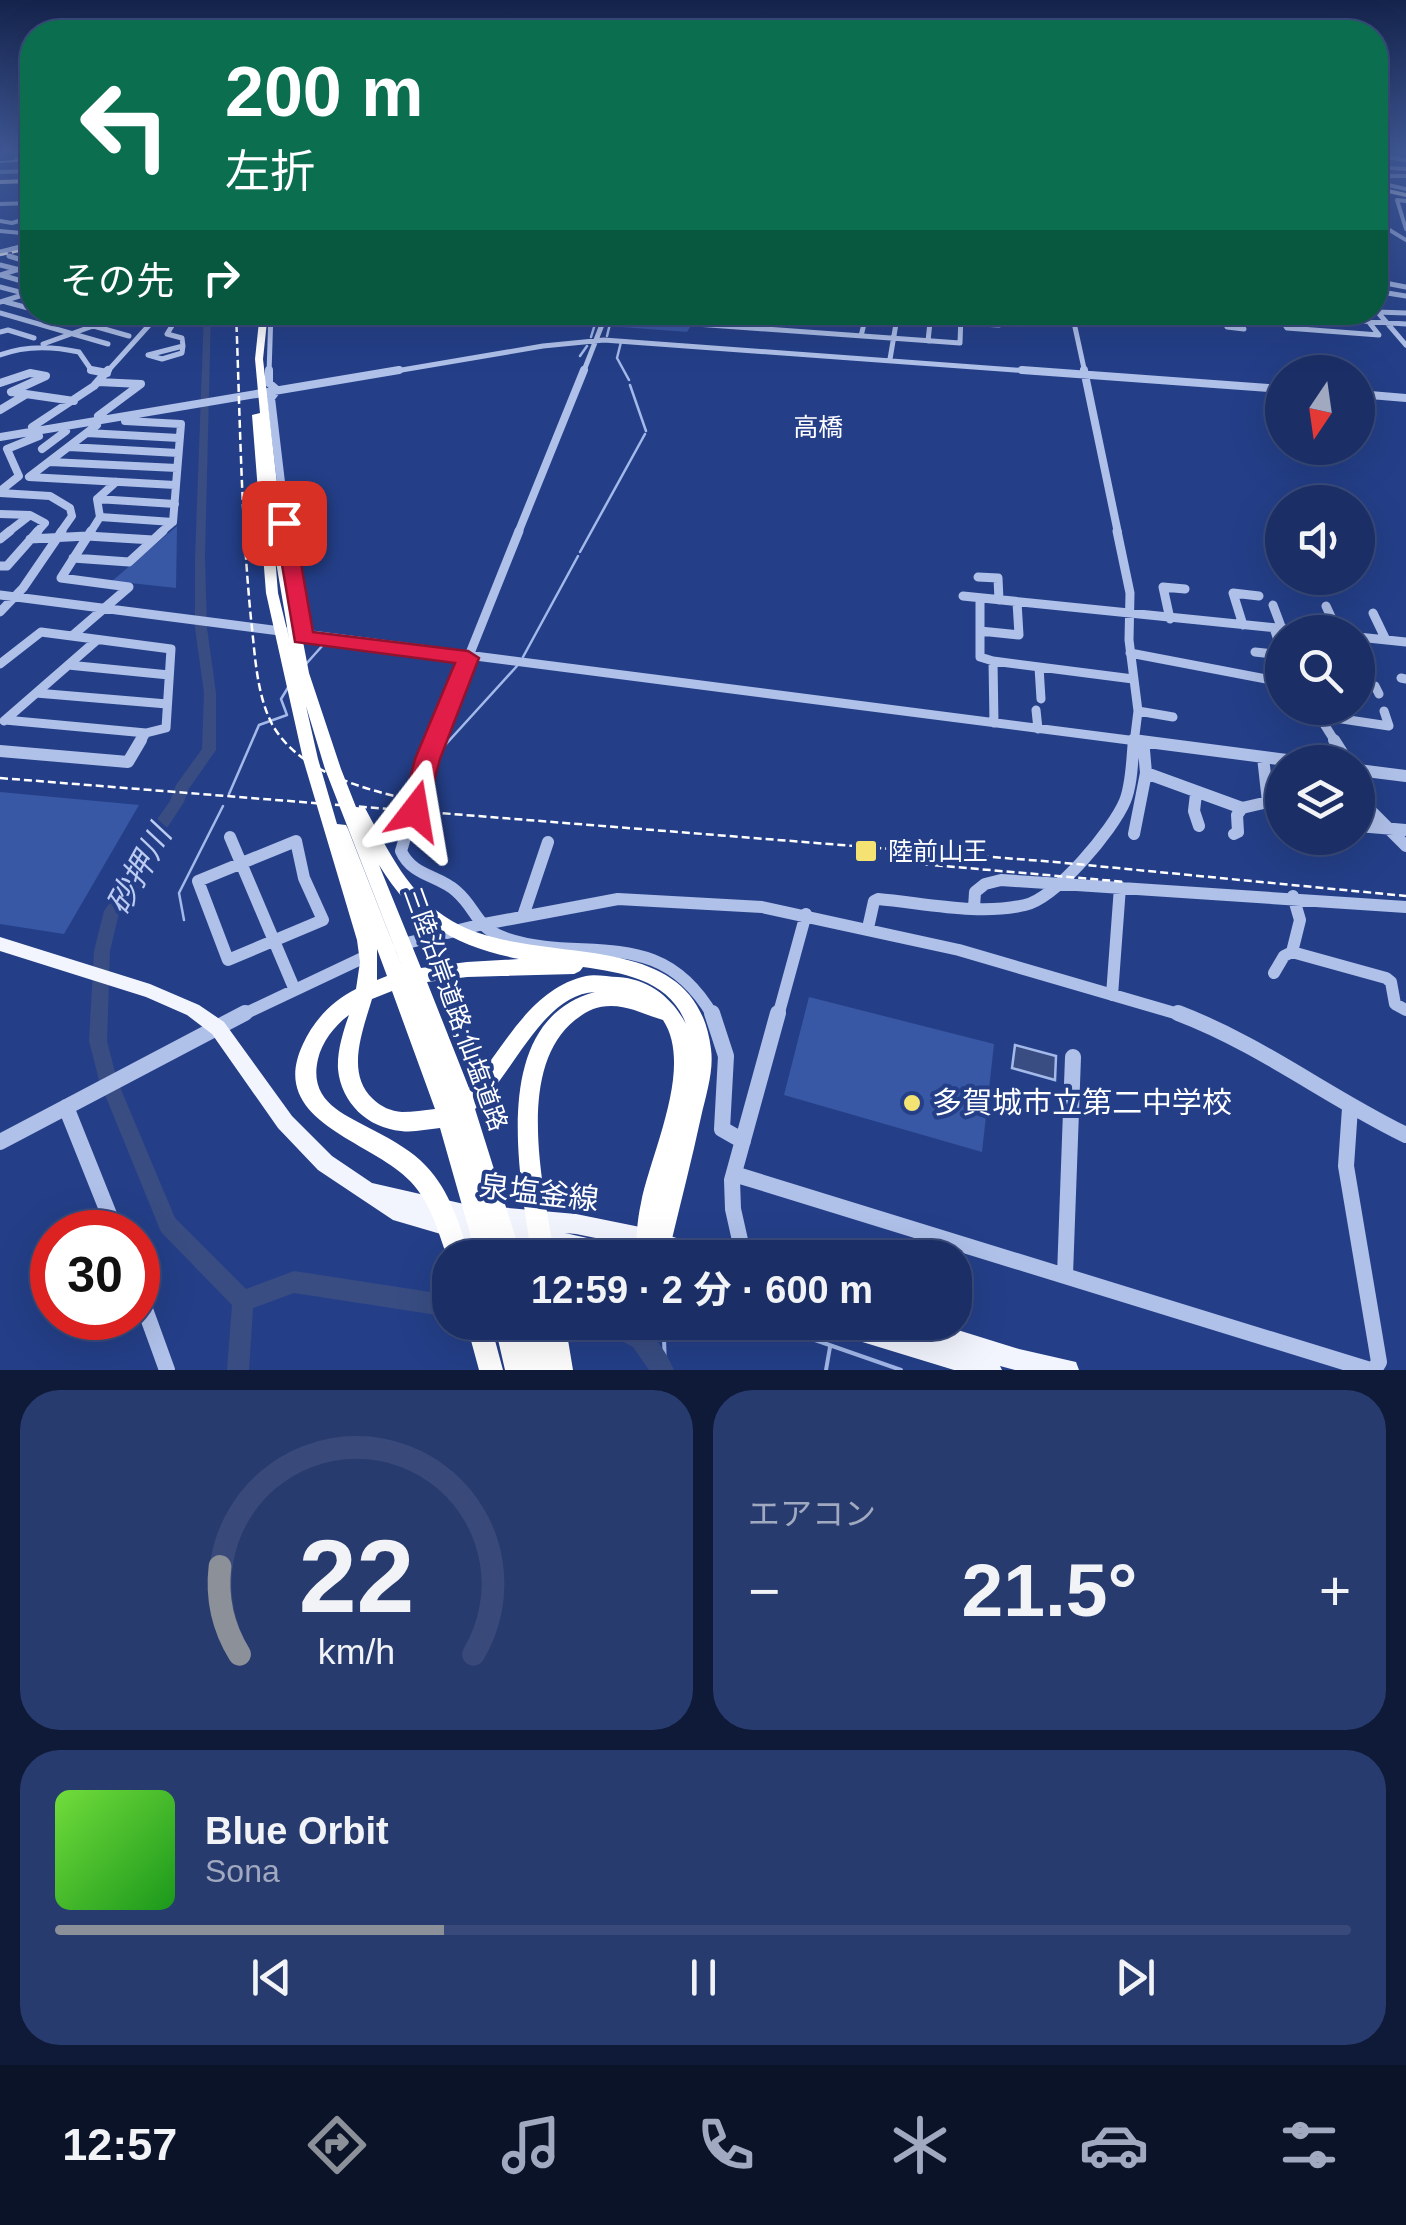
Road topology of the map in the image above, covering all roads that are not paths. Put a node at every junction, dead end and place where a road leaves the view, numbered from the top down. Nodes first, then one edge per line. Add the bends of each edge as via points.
1 (1389, 231) edge
2 (1406, 240) edge
3 (20, 251) edge
4 (8, 256) junction
5 (0, 258) edge
6 (20, 262) edge
7 (19, 269) joint
8 (20, 281) edge
9 (1388, 324) edge
10 (42, 325) edge
11 (91, 325) edge
12 (148, 325) edge
13 (172, 325) edge
14 (261, 325) edge
15 (263, 325) edge
16 (265, 325) edge
17 (602, 325) edge
18 (709, 325) edge
19 (777, 325) edge
20 (834, 325) edge
21 (864, 325) edge
22 (896, 325) edge
23 (930, 325) edge
24 (961, 325) edge
25 (1071, 325) edge
26 (1226, 325) edge
27 (1241, 325) edge
28 (1286, 325) edge
29 (1334, 325) edge
30 (1371, 325) edge
31 (94, 326) junction
32 (775, 330) junction
33 (0, 332) edge
34 (1340, 332) junction
35 (72, 334) junction
36 (831, 334) junction
37 (129, 336) dead end
38 (862, 336) junction
39 (34, 338) dead end
40 (895, 338) junction
41 (596, 341) junction
42 (928, 341) junction
43 (1, 344) edge
44 (108, 344) dead end
45 (1406, 344) edge
46 (183, 346) junction
47 (37, 347) junction
48 (766, 350) junction
49 (19, 352) junction
50 (2, 354) edge
51 (890, 359) junction
52 (416, 367) junction
53 (108, 372) junction
54 (1085, 374) junction
55 (98, 382) junction
56 (0, 383) edge
57 (1265, 388) edge
58 (274, 390) junction
59 (12, 392) junction
60 (27, 394) junction
61 (1375, 395) edge
62 (1406, 398) edge
63 (75, 401) junction
64 (0, 410) edge
65 (142, 422) junction
66 (92, 423) junction
67 (66, 431) junction
68 (21, 433) junction
69 (87, 433) junction
70 (179, 438) junction
71 (0, 440) edge
72 (68, 447) junction
73 (42, 449) dead end
74 (178, 452) junction
75 (49, 462) junction
76 (177, 468) junction
77 (72, 480) junction
78 (116, 482) junction
79 (175, 486) junction
80 (0, 492) edge
81 (50, 496) junction
82 (97, 499) junction
83 (175, 504) junction
84 (0, 514) edge
85 (30, 516) junction
86 (100, 518) junction
87 (173, 522) junction
88 (88, 536) junction
89 (59, 538) junction
90 (0, 539) edge
91 (30, 539) junction
92 (153, 540) junction
93 (73, 558) junction
94 (0, 566) edge
95 (978, 577) dead end
96 (1185, 590) dead end
97 (0, 595) edge
98 (963, 596) dead end
99 (1259, 596) dead end
100 (16, 597) junction
101 (980, 598) junction
102 (999, 600) junction
103 (1018, 602) junction
104 (1273, 606) dead end
105 (1326, 606) dead end
106 (102, 611) junction
107 (0, 612) edge
108 (1373, 613) dead end
109 (1130, 614) junction
110 (1275, 615) edge
111 (1330, 615) edge
112 (1170, 619) junction
113 (1198, 622) junction
114 (1220, 622) junction
115 (1243, 625) junction
116 (1265, 627) edge
117 (980, 631) junction
118 (72, 636) junction
119 (303, 637) junction
120 (1202, 637) dead end
121 (1224, 639) dead end
122 (97, 640) junction
123 (1375, 641) edge
124 (1406, 642) edge
125 (1386, 643) junction
126 (1255, 652) dead end
127 (1130, 653) junction
128 (1265, 653) edge
129 (468, 658) junction
130 (993, 662) junction
131 (0, 664) edge
132 (68, 665) junction
133 (1039, 667) junction
134 (169, 674) junction
135 (1133, 678) junction
136 (1265, 679) edge
137 (1375, 686) edge
138 (36, 693) junction
139 (1379, 694) dead end
140 (167, 704) junction
141 (1138, 711) junction
142 (1384, 711) dead end
143 (1173, 717) dead end
144 (302, 721) junction
145 (2, 722) edge
146 (1375, 723) edge
147 (994, 724) junction
148 (1038, 729) junction
149 (146, 733) junction
150 (321, 735) junction
151 (1137, 745) junction
152 (0, 752) edge
153 (1263, 758) joint
154 (1375, 772) edge
155 (1146, 773) junction
156 (1265, 776) edge
157 (1406, 776) edge
158 (1196, 794) junction
159 (1265, 803) edge
160 (1242, 808) junction
161 (1375, 814) edge
162 (1199, 826) dead end
163 (1375, 828) edge
164 (1390, 830) junction
165 (1406, 830) edge
166 (1134, 834) dead end
167 (1234, 834) dead end
168 (230, 837) dead end
169 (548, 842) dead end
170 (1406, 846) edge
171 (242, 863) junction
172 (1120, 887) junction
173 (1292, 896) junction
174 (1406, 907) edge
175 (974, 908) junction
176 (806, 914) junction
177 (523, 916) junction
178 (868, 928) junction
179 (476, 932) junction
180 (274, 940) junction
181 (0, 944) edge
182 (1292, 952) junction
183 (1274, 973) dead end
184 (294, 988) junction
185 (675, 991) junction
186 (1112, 995) junction
187 (1406, 1010) edge
188 (674, 1021) junction
189 (218, 1028) junction
190 (1073, 1056) dead end
191 (73, 1103) junction
192 (1350, 1108) junction
193 (18, 1133) junction
194 (1406, 1136) edge
195 (744, 1141) junction
196 (0, 1142) edge
197 (0, 1151) edge
198 (734, 1174) junction
199 (362, 1189) junction
200 (109, 1210) edge
201 (452, 1240) edge
202 (484, 1240) edge
203 (505, 1240) edge
204 (535, 1240) edge
205 (542, 1240) edge
206 (624, 1240) edge
207 (653, 1240) edge
208 (653, 1240) edge
209 (740, 1240) edge
210 (1065, 1275) junction
211 (156, 1340) edge
212 (483, 1340) edge
213 (510, 1340) edge
214 (532, 1340) edge
215 (556, 1340) edge
216 (892, 1340) edge
217 (952, 1340) edge
218 (167, 1370) edge
219 (492, 1370) edge
220 (517, 1370) edge
221 (540, 1370) edge
222 (560, 1370) edge
223 (991, 1370) edge
224 (1068, 1370) edge
225 (1372, 1370) edge

1 - 2 street
3 - 4 street
4 - 5 street
4 - 6 street
5 - 7 street
7 - 8 street via 0,275
9 - 45 street
10 - 35 street
11 - 31 street
12 - 53 street
13 - 46 street via 167,334 182,338
14 - 144 highway, 三陸沿岸道路;仙塩道路 via 252,360 268,566
15 - 150 highway, 三陸沿岸道路;仙塩道路 via 260,358 280,565
16 - 58 street
17 - 41 street
18 - 32 street
19 - 32 street
20 - 36 street
21 - 38 street
22 - 40 street
23 - 42 street
24 - 42 street via 960,343
25 - 54 street
26 - 27 street via 1245,332
28 - 34 street
29 - 34 street
30 - 34 street via 1379,335
31 - 35 street
31 - 37 street
32 - 36 street
32 - 48 street
33 - 39 street
35 - 44 street
35 - 47 street
36 - 38 street
38 - 40 street
40 - 42 street
40 - 51 street
41 - 48 street
41 - 52 street
41 - 129 street
43 - 49 street
46 - 46 street via 170,347 148,356 162,360 182,353
47 - 49 street
47 - 53 street via 75,351 92,371
48 - 51 street
49 - 50 street
51 - 54 street
52 - 58 street
52 - 66 street
53 - 55 street
54 - 57 street
54 - 109 street
55 - 63 street
55 - 65 street via 141,384 98,416 156,410
56 - 59 street
56 - 59 street via 30,373 46,376
58 - 119 street via 284,523
59 - 60 street
60 - 63 street
60 - 64 street
61 - 62 street
63 - 68 street
65 - 66 street
65 - 70 street via 181,424
66 - 67 street
66 - 68 street
66 - 69 street
67 - 73 street
67 - 80 street via 8,449 20,476
68 - 71 street
69 - 70 street
69 - 72 street
70 - 74 street
72 - 74 street
72 - 75 street
74 - 76 street
75 - 76 street
75 - 77 street via 29,477
76 - 79 street
77 - 78 street
77 - 81 street
78 - 79 street
78 - 82 street
79 - 83 street
80 - 81 street
81 - 89 street via 72,512
82 - 83 street
82 - 86 street
83 - 87 street
84 - 85 street
85 - 90 street
85 - 91 street via 45,523
86 - 87 street
86 - 88 street
87 - 92 street
88 - 89 street
88 - 92 street
88 - 93 street
89 - 91 street
89 - 100 street
91 - 94 street
92 - 93 street via 129,562
93 - 106 street via 60,578 129,587
95 - 102 street via 998,578
96 - 112 street via 1163,587
97 - 100 street
98 - 101 street
99 - 115 street via 1233,593
100 - 106 street
100 - 107 street
101 - 102 street
101 - 117 street
102 - 103 street
103 - 109 street
103 - 117 street via 1019,636
104 - 110 street
105 - 111 street
106 - 118 street
106 - 119 street
108 - 125 street
109 - 112 street
109 - 127 street
112 - 113 street
113 - 114 street
113 - 120 street
114 - 115 street
114 - 121 street
115 - 116 street
117 - 130 street via 980,657
118 - 122 street
118 - 131 street via 41,632
119 - 129 street
122 - 132 street
122 - 134 street via 171,650
123 - 125 street
124 - 125 street
126 - 128 street
127 - 135 street
127 - 136 street
129 - 147 street
129 - 179 street via 400,844 406,863 460,893
130 - 133 street
130 - 147 street
132 - 134 street
132 - 138 street
133 - 135 street
133 - 148 street
134 - 140 street
135 - 141 street
137 - 139 street
138 - 140 street
138 - 145 street
140 - 149 street via 166,728
141 - 143 street
141 - 151 street
142 - 146 street via 1390,726
144 - 188 highway via 369,960 347,1071 356,1096 378,1116 429,1121 474,1100 536,1012 575,988 630,986 652,996
144 - 202 highway, 三陸沿岸道路;仙塩道路 via 440,1091
145 - 149 street
147 - 148 street
148 - 151 street
149 - 152 street via 128,762
150 - 179 highway via 405,891 440,923
150 - 203 highway, 三陸沿岸道路;仙塩道路 via 456,1080
151 - 153 street
151 - 155 street via 1144,750
151 - 175 street via 1115,821 1057,886 1027,904
153 - 156 street
154 - 157 street
155 - 158 street
155 - 166 street
158 - 160 street
158 - 162 street
159 - 160 street
160 - 167 street
161 - 164 street
163 - 164 street
164 - 165 street
164 - 170 street
168 - 171 street
169 - 177 street
171 - 180 street
171 - 180 street via 198,882 228,960
171 - 180 street via 296,841 323,920
172 - 173 street
172 - 175 street via 1001,880 975,892
172 - 186 street
173 - 174 street
173 - 182 street via 1300,920
175 - 178 street via 878,899
176 - 177 street via 618,899
176 - 178 street
176 - 195 street
177 - 179 street
178 - 186 street
179 - 184 street via 385,950
179 - 185 highway via 525,953 626,965
179 - 195 street via 633,950 688,981 723,1042 722,1129
180 - 184 street
181 - 189 main road, 泉塩釜線 via 150,991
182 - 183 street
182 - 187 street via 1386,978 1395,1004
184 - 189 street
185 - 201 highway via 632,970 454,971 370,991 326,1022 311,1047 306,1077 316,1103 408,1161 433,1188
185 - 207 highway via 695,1019 702,1062
186 - 192 street via 1230,1032
188 - 205 highway via 644,1003 598,999 557,1021 542,1042 530,1100
188 - 208 highway via 684,1071
189 - 191 street
189 - 199 main road, 泉塩釜線 via 285,1122
190 - 210 street
191 - 193 street
191 - 200 street
192 - 194 street
192 - 225 street via 1346,1166 1378,1362
193 - 196 street
193 - 197 street
195 - 198 street
198 - 209 street
198 - 210 street
199 - 204 main road, 泉塩釜線 via 400,1213 468,1232
199 - 206 main road, 泉塩釜線 via 464,1214 576,1224
210 - 225 street
211 - 218 street
212 - 219 highway
213 - 220 highway
214 - 221 highway
215 - 222 highway
216 - 223 main road
217 - 224 main road

